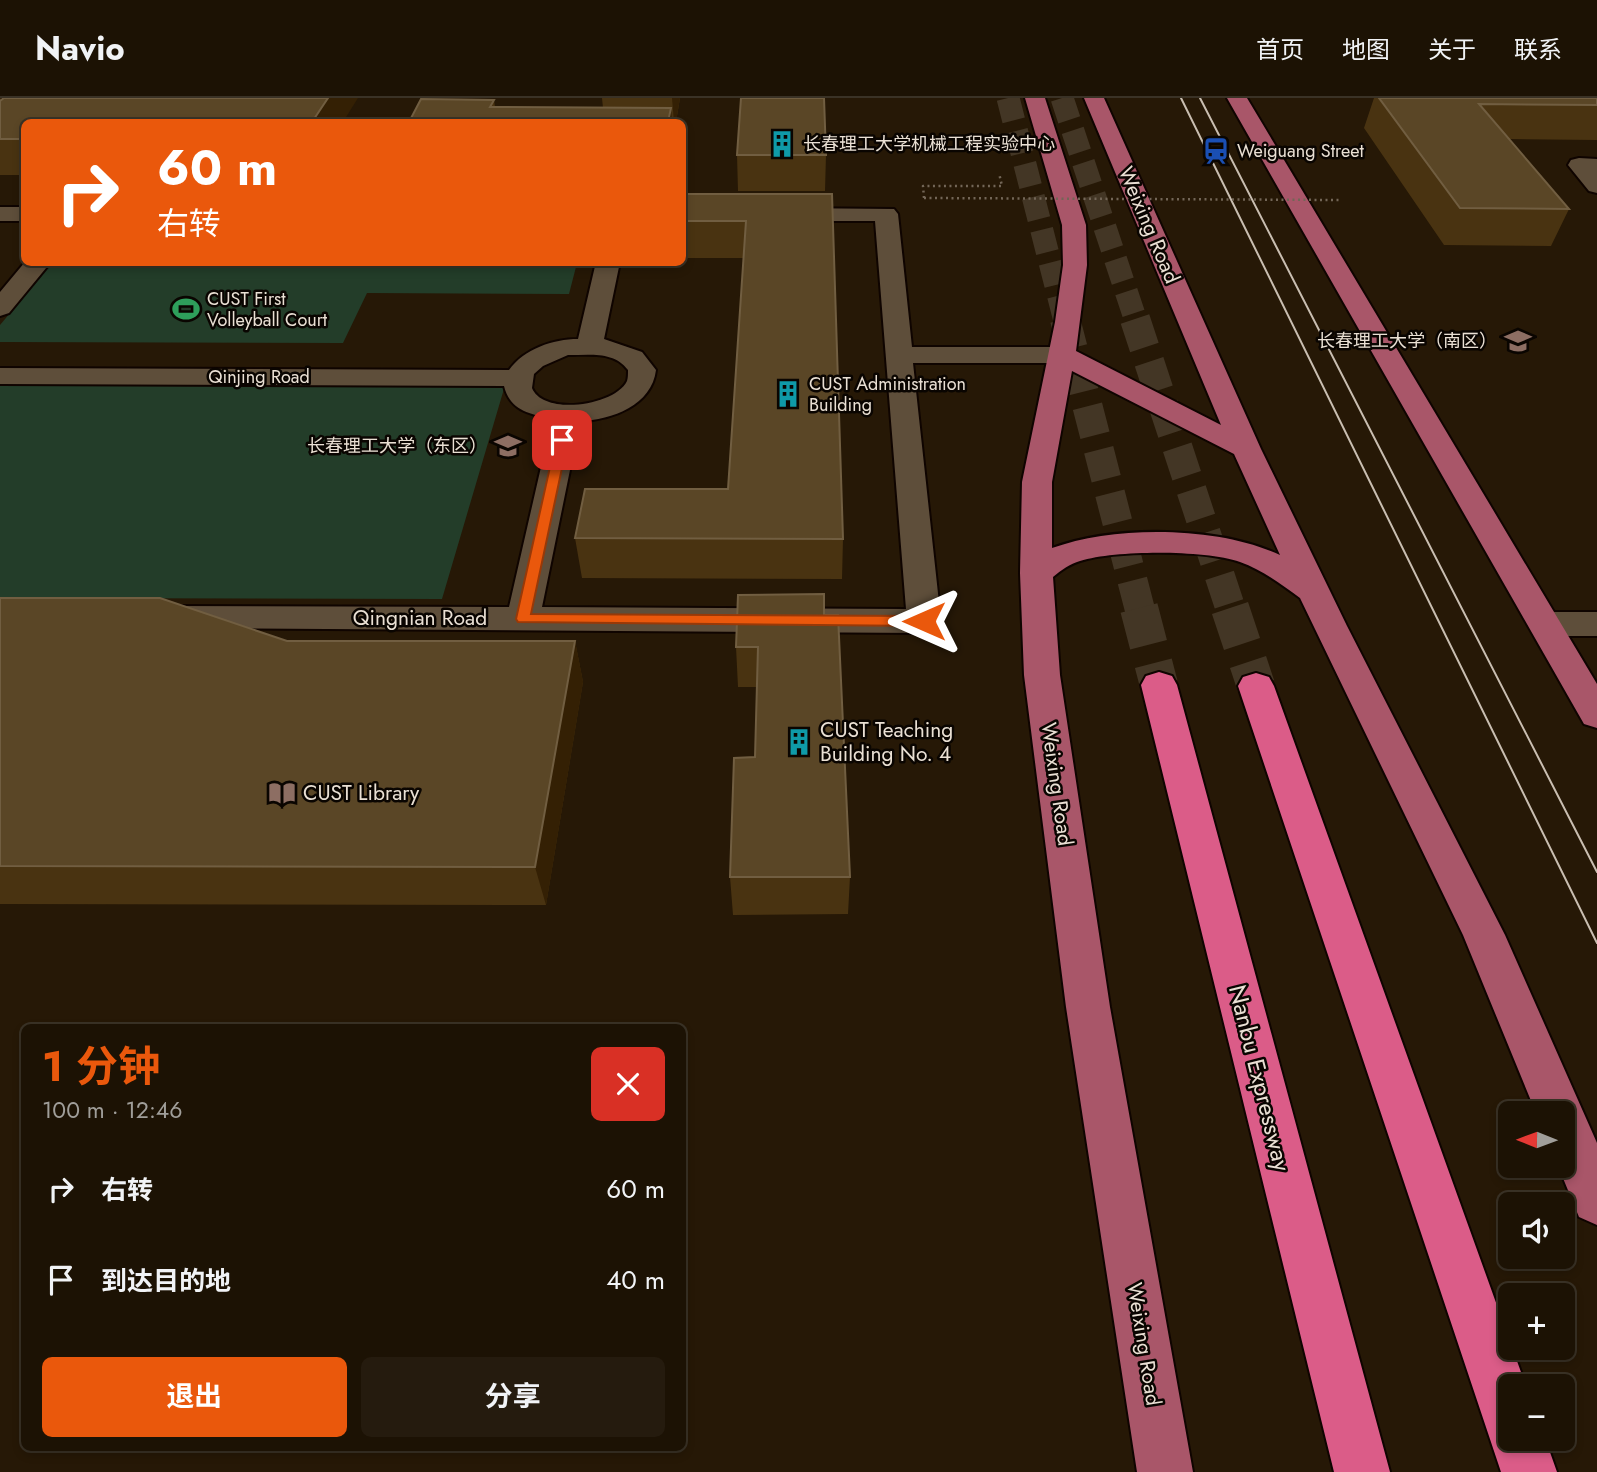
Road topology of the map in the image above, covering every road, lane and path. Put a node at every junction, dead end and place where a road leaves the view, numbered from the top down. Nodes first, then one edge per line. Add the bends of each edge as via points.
1 (1035, 98) edge
2 (1094, 98) edge
3 (1237, 98) edge
4 (1597, 166) edge
5 (999, 173) dead end
6 (1597, 186) edge
7 (1340, 200) dead end
8 (0, 214) edge
9 (21, 214) edge
10 (686, 214) edge
11 (35, 266) edge
12 (607, 266) edge
13 (0, 308) edge
14 (589, 348) junction
15 (899, 355) junction
16 (1062, 355) junction
17 (0, 376) edge
18 (519, 378) junction
19 (567, 414) junction
20 (1246, 449) junction
21 (1036, 573) junction
22 (1313, 591) junction
23 (138, 617) edge
24 (523, 619) junction
25 (1545, 624) junction
26 (1597, 624) edge
27 (1158, 685) tunnel mouth
28 (1256, 686) tunnel mouth
29 (1597, 715) edge
30 (1555, 1101) edge
31 (1575, 1148) edge
32 (1597, 1200) edge
33 (1498, 1383) edge
34 (1522, 1451) edge
35 (1165, 1472) edge
36 (1362, 1472) edge
37 (1529, 1472) edge

1 - 16 main road, Weixing Road via 1074,225 1075,265
2 - 20 main road, Weixing Road
3 - 25 main road
4 - 6 lane via 1578,165
5 - 7 path, bridge via 1002,186 923,186 924,198
8 - 9 lane
10 - 15 lane via 886,214
11 - 13 lane
12 - 14 lane
14 - 18 lane via 548,353 531,361
14 - 19 lane via 622,352 634,360 642,380 636,391 608,409
15 - 16 lane
15 - 24 lane, Qingnian Road via 924,621
16 - 20 main road
16 - 21 main road, Weixing Road via 1037,482
17 - 18 lane, Qinjing Road
18 - 19 lane via 520,395 530,405
19 - 24 lane
20 - 22 main road, Weixing Road
21 - 22 main road via 1059,557 1090,549 1139,543 1194,545 1242,552 1276,565
21 - 35 main road, Weixing Road via 1042,675 1088,1007
22 - 30 main road, Weixing Road via 1484,935
23 - 24 lane, Qingnian Road
25 - 26 lane
25 - 29 main road
27 - 36 highway, Nanbu Expressway
28 - 33 highway
31 - 32 main road
34 - 37 highway

